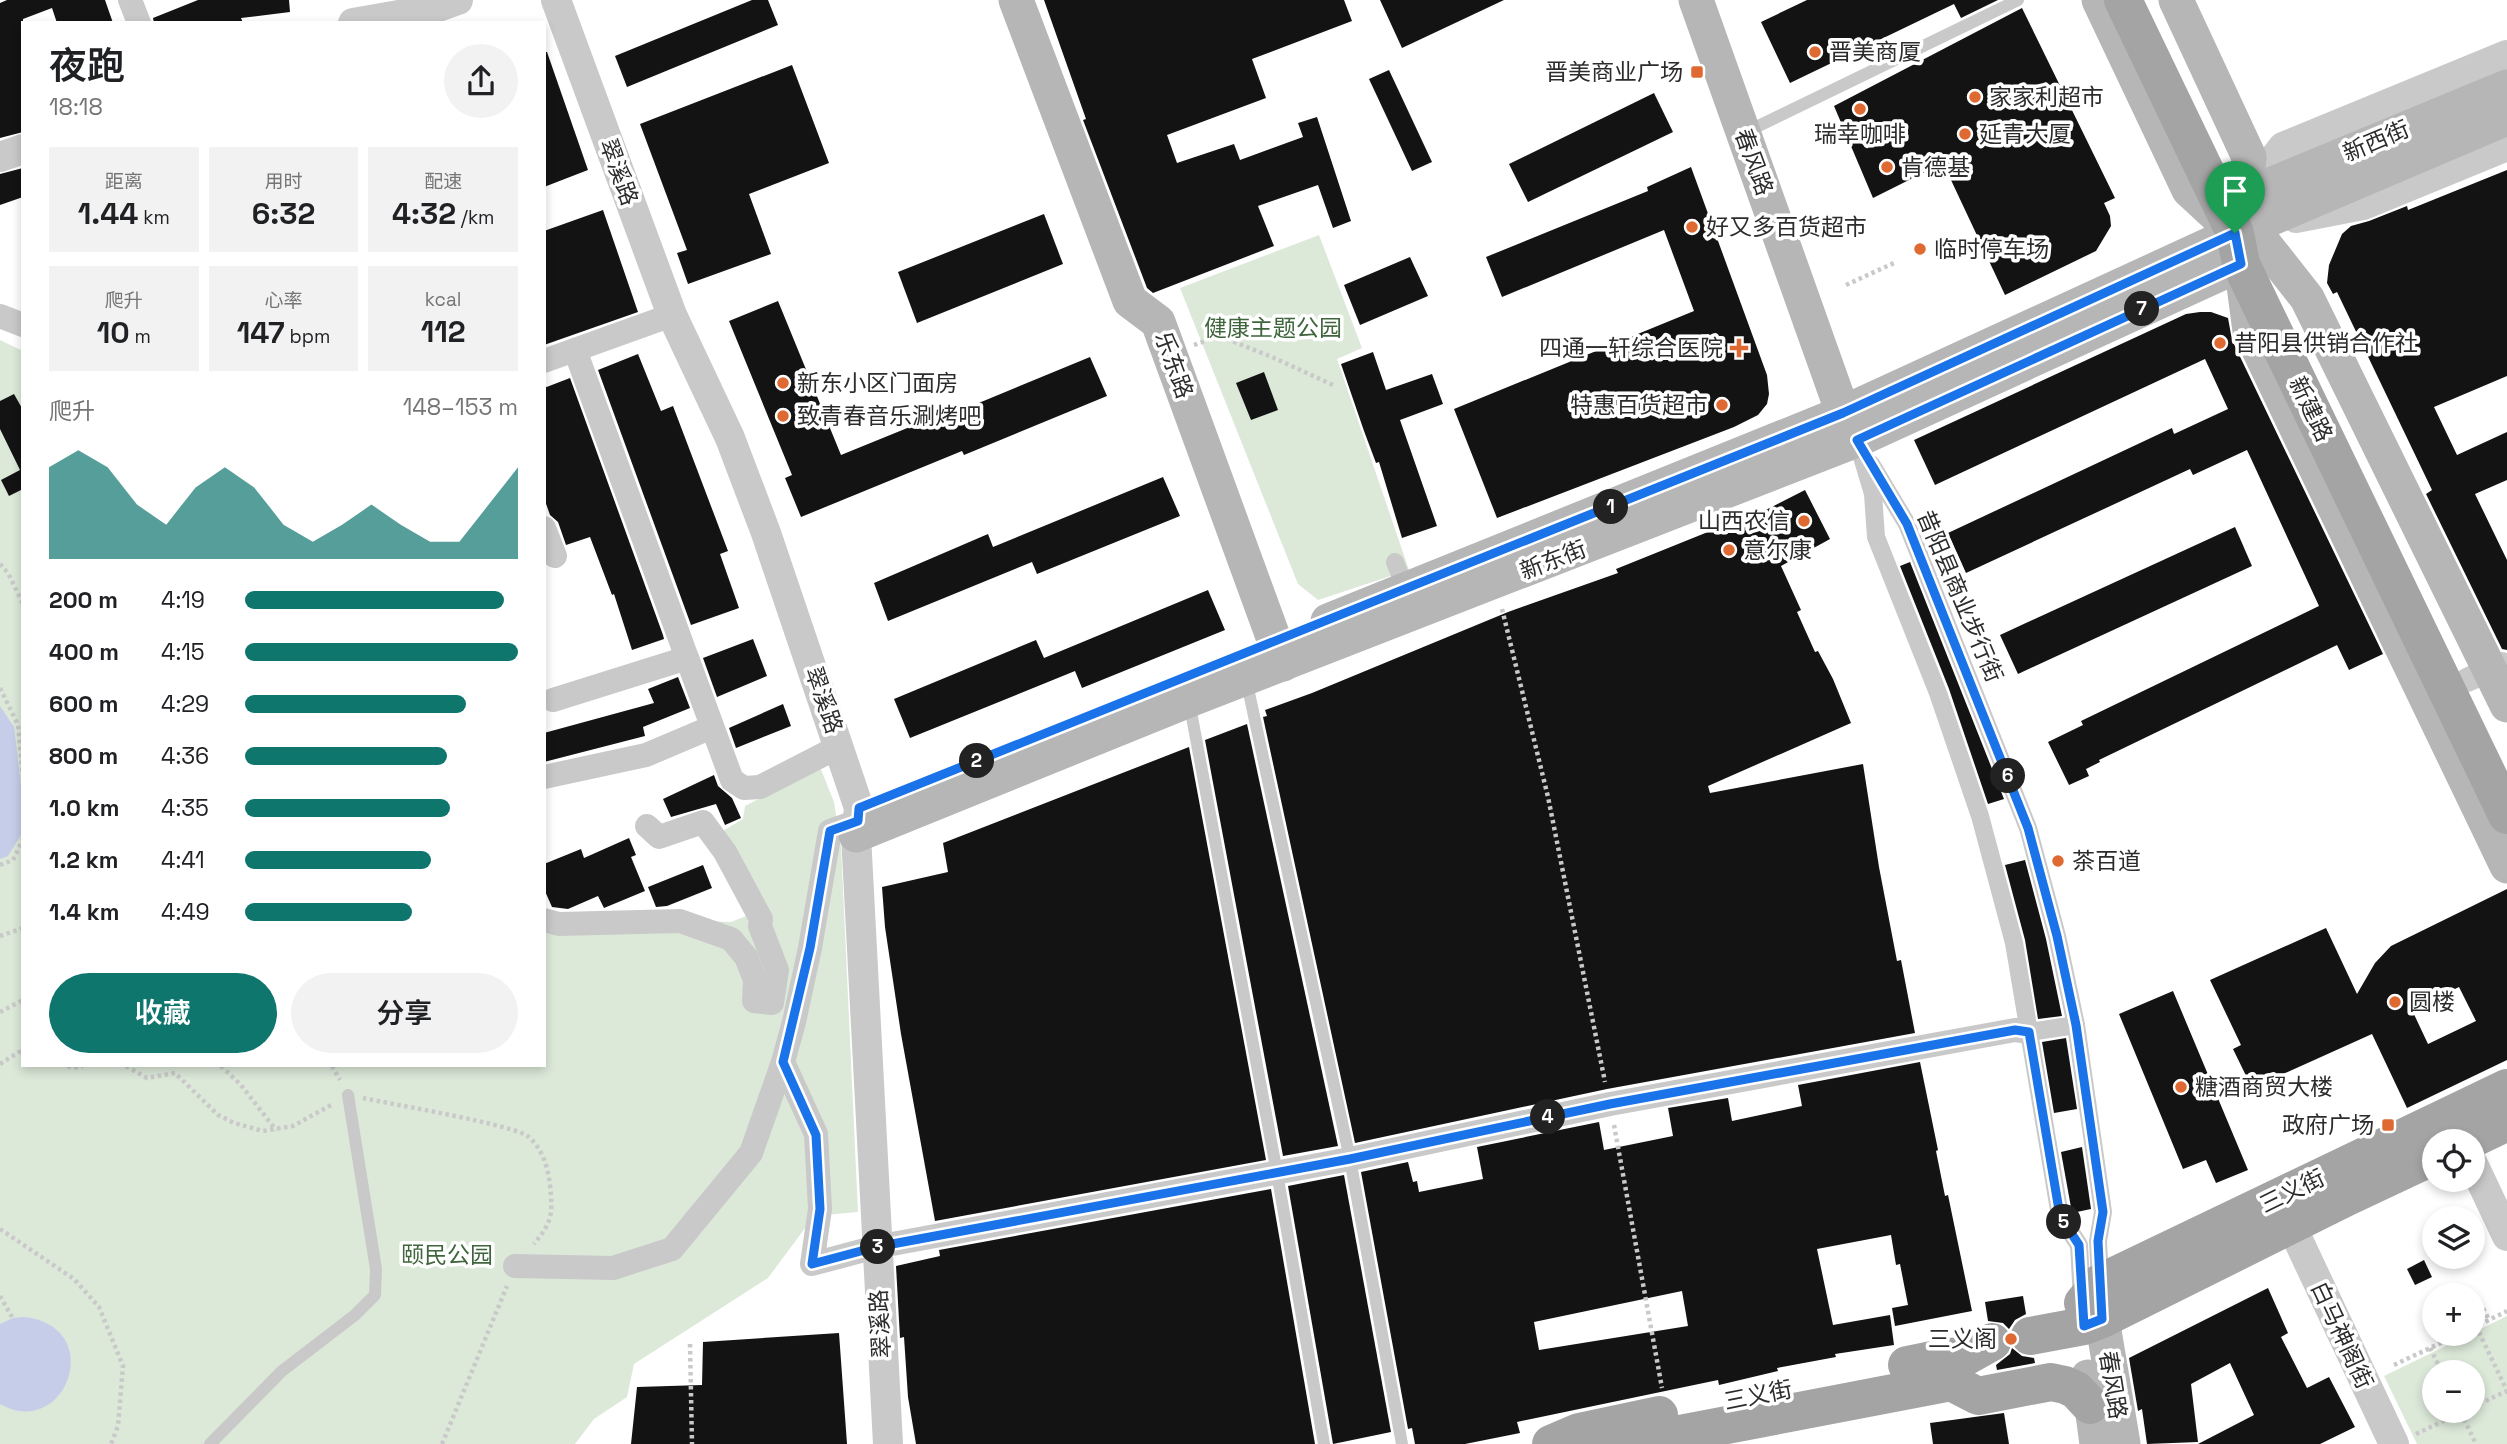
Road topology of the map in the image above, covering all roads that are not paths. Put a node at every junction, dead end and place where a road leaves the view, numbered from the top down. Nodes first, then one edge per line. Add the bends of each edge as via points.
1 (131, 0) edge
2 (458, 0) edge
3 (556, 0) edge
4 (1016, 0) edge
5 (1696, 0) edge
6 (2018, 0) edge
7 (2099, 0) edge
8 (2123, 0) edge
9 (2151, 0) edge
10 (2176, 0) edge
11 (138, 21) edge
12 (364, 21) edge
13 (2507, 55) edge
14 (2507, 87) edge
15 (2507, 118) edge
16 (1744, 133) junction
17 (2507, 146) edge
18 (21, 150) edge
19 (0, 157) edge
20 (2243, 230) junction
21 (672, 315) junction
22 (0, 316) edge
23 (21, 324) edge
24 (575, 350) junction
25 (546, 360) edge
26 (1850, 426) junction
27 (546, 533) edge
28 (555, 556) dead end
29 (1279, 653) junction
30 (687, 658) junction
31 (2486, 672) junction
32 (1246, 678) junction
33 (553, 700) dead end
34 (1189, 701) junction
35 (2507, 705) edge
36 (712, 727) junction
37 (840, 746) junction
38 (2507, 758) edge
39 (546, 777) edge
40 (2507, 815) edge
41 (858, 821) junction
42 (647, 826) dead end
43 (2507, 866) edge
44 (546, 921) edge
45 (2076, 1025) junction
46 (2029, 1032) junction
47 (783, 1062) junction
48 (2507, 1088) edge
49 (348, 1095) road end
50 (2507, 1122) edge
51 (2485, 1133) edge
52 (1350, 1159) junction
53 (2422, 1162) edge
54 (1277, 1173) junction
55 (2485, 1189) edge
56 (2291, 1225) junction
57 (2507, 1236) edge
58 (876, 1247) junction
59 (515, 1266) road end
60 (2092, 1308) junction
61 (2030, 1336) dead end
62 (1970, 1360) junction
63 (2090, 1405) junction
64 (2400, 1441) edge
65 (210, 1444) edge
66 (888, 1444) edge
67 (1324, 1444) edge
68 (1402, 1444) edge
69 (1552, 1444) edge
70 (1628, 1444) edge
71 (2097, 1444) edge
72 (2123, 1444) edge

1 - 11 street
2 - 12 street
3 - 21 street, 翠溪路
4 - 29 main road, 乐东路 via 1130,301 1158,322
5 - 16 main road, 春风路
6 - 16 lane
7 - 20 main road via 2189,190
8 - 20 main road, 新建路
9 - 20 main road, 新建路
10 - 20 main road via 2249,157
13 - 20 street via 2283,147
14 - 20 main road, 新西街
15 - 20 main road, 新西街
16 - 26 main road, 春风路
17 - 20 street via 2362,205
18 - 19 street
20 - 26 main road, 新东街
20 - 31 main road, 新建路
20 - 40 main road, 新建路
20 - 43 main road via 2250,331
21 - 24 street
21 - 37 street, 翠溪路 via 730,438
22 - 23 street
24 - 25 street
24 - 30 street
26 - 29 main road, 新东街 via 1495,583
26 - 29 main road, 新东街 via 1401,576
26 - 45 street, 昔阳县商业步行街 via 1907,524 2028,828
26 - 46 street via 1873,494 1876,537 1938,693 1980,816 2014,943
27 - 28 street
29 - 32 main road, 新东街
29 - 41 main road, 新东街
30 - 33 street
30 - 36 street
31 - 35 main road
31 - 38 main road, 新建路
32 - 34 main road, 新东街
32 - 52 lane
34 - 41 main road, 新东街
34 - 54 lane
36 - 37 street via 732,780 744,788 760,787
36 - 39 street via 646,755
37 - 41 street, 翠溪路
41 - 47 street via 830,831 810,948
41 - 58 street, 翠溪路
42 - 44 street via 659,837 703,822 725,852 761,919 777,970 772,1003 754,1001 755,980 746,957 731,939 680,921
45 - 46 street
45 - 60 street, 昔阳县商业步行街 via 2103,1212
46 - 52 street via 2015,1030 1610,1104
46 - 60 street via 2060,1216 2079,1245
47 - 58 street via 816,1135 820,1209 812,1264
47 - 59 street via 751,1153 672,1249 613,1268
48 - 60 main road, 三义街
49 - 65 lane via 376,1269 375,1295 282,1371
50 - 51 main road
52 - 54 street
52 - 68 lane
53 - 56 main road, 三义街
54 - 58 street
54 - 67 lane
55 - 57 street
56 - 60 main road, 三义街
56 - 64 street, 白马神阁街
58 - 66 street, 翠溪路
60 - 61 main road, 三义街
60 - 63 main road, 春风路
60 - 72 main road, 春风路
62 - 63 main road, 三义街 via 1978,1396 2051,1382 2076,1391
62 - 69 main road, 三义街 via 1946,1357 1666,1413 1579,1432
62 - 70 main road, 三义街
63 - 71 main road, 春风路

